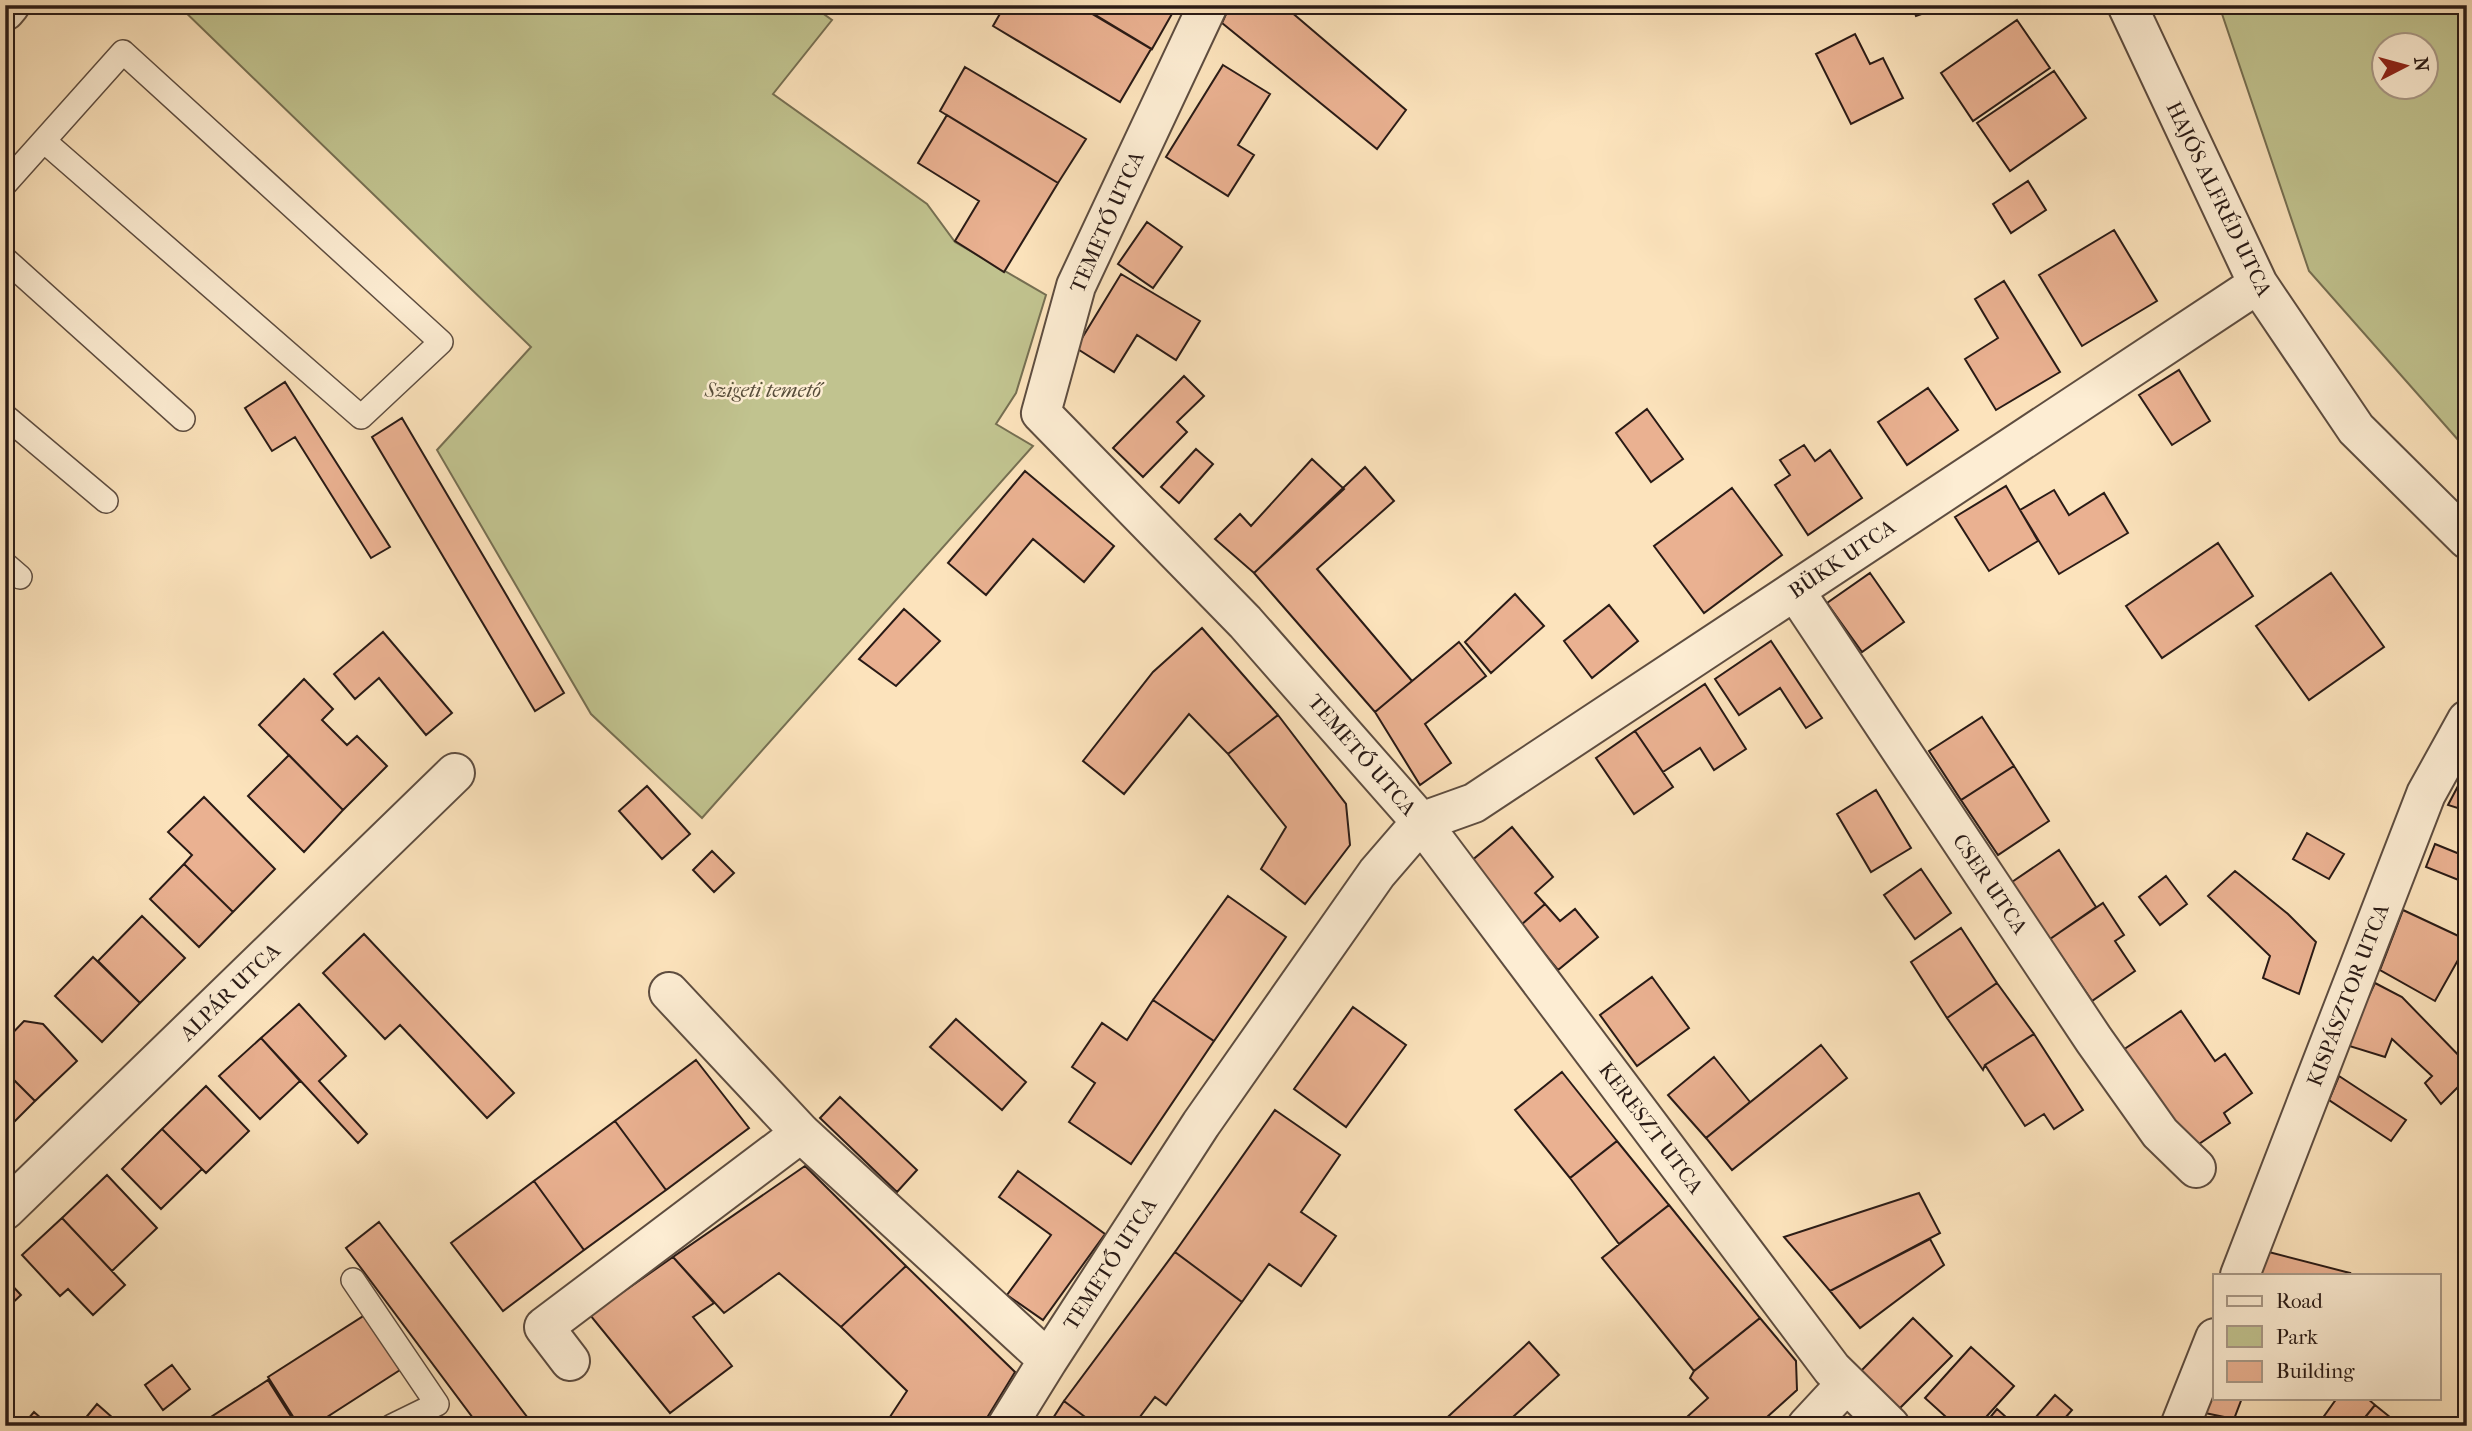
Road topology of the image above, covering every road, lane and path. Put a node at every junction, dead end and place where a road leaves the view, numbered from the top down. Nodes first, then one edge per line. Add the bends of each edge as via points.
1 (10, 5) edge
2 (1208, 5) edge
3 (2127, 5) edge
4 (5, 11) edge
5 (44, 141) junction
6 (5, 184) edge
7 (5, 259) edge
8 (2258, 284) junction
9 (5, 416) edge
10 (183, 419) dead end
11 (106, 501) dead end
12 (2467, 539) edge
13 (1795, 591) junction
14 (2467, 720) edge
15 (454, 773) dead end
16 (1420, 822) junction
17 (669, 992) dead end
18 (801, 1133) junction
19 (2196, 1168) dead end
20 (5, 1210) edge
21 (2240, 1274) edge
22 (352, 1280) dead end
23 (2213, 1343) edge
24 (1048, 1360) junction
25 (570, 1361) dead end
26 (1846, 1384) junction
27 (392, 1426) edge
28 (1007, 1426) edge
29 (1807, 1426) edge
30 (1890, 1426) edge
31 (2180, 1426) edge

1 - 4 street
2 - 16 street, TEMETŐ UTCA via 1076,286 1041,413 1245,622
3 - 8 street, HAJÓS ALFRÉD UTCA
5 - 5 lane via 361,417 442,342 123,52
5 - 6 lane
7 - 10 lane
8 - 12 street, HAJÓS ALFRÉD UTCA via 2356,429
8 - 13 street, BÜKK UTCA
9 - 11 lane
13 - 16 street, BÜKK UTCA via 1474,803
13 - 19 street, CSER UTCA via 2094,1040 2160,1133
14 - 21 street, KISPÁSZTOR UTCA via 2426,794
15 - 20 street, ALPÁR UTCA
16 - 24 street, TEMETŐ UTCA via 1377,873 1201,1124
16 - 26 street, KERESZT UTCA
17 - 18 street
18 - 24 street
18 - 25 street via 544,1327
22 - 27 lane via 437,1404
23 - 31 street
24 - 28 street, TEMETŐ UTCA
26 - 29 street
26 - 30 street, KERESZT UTCA

